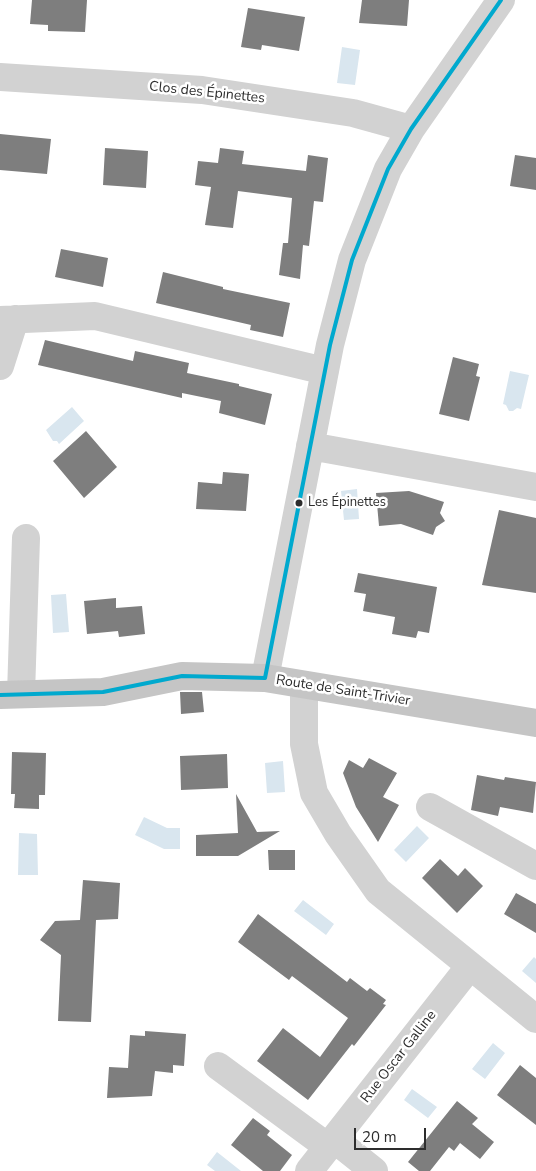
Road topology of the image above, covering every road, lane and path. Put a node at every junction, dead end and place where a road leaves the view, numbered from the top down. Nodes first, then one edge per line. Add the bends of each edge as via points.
1 (501, 0) edge
2 (0, 77) edge
3 (411, 129) junction
4 (8, 320) edge
5 (0, 366) edge
6 (325, 371) junction
7 (312, 437) junction
8 (536, 468) edge
9 (536, 487) edge
10 (26, 538) dead end
11 (265, 678) junction
12 (304, 685) junction
13 (11, 694) edge
14 (536, 723) edge
15 (430, 807) dead end
16 (536, 866) edge
17 (470, 966) junction
18 (536, 1019) edge
19 (218, 1066) dead end
20 (331, 1143) junction
21 (309, 1171) edge
22 (374, 1171) edge

1 - 3 street
2 - 3 street, Clos des Épinettes via 202,90 352,113
3 - 6 street via 388,169 352,260
4 - 5 street
4 - 6 street via 95,316
6 - 7 street
7 - 8 street
7 - 9 street
7 - 11 street
10 - 13 street
11 - 12 main road, Route de Saint-Trivier
11 - 13 main road, Route de Saint-Trivier via 182,676 103,692
12 - 14 main road, Route de Saint-Trivier
12 - 17 street via 304,744 314,793 338,834 378,891
15 - 16 street
17 - 18 street
17 - 20 street, Rue Oscar Galline
19 - 20 street
20 - 21 street, Rue Oscar Galline
20 - 22 street

